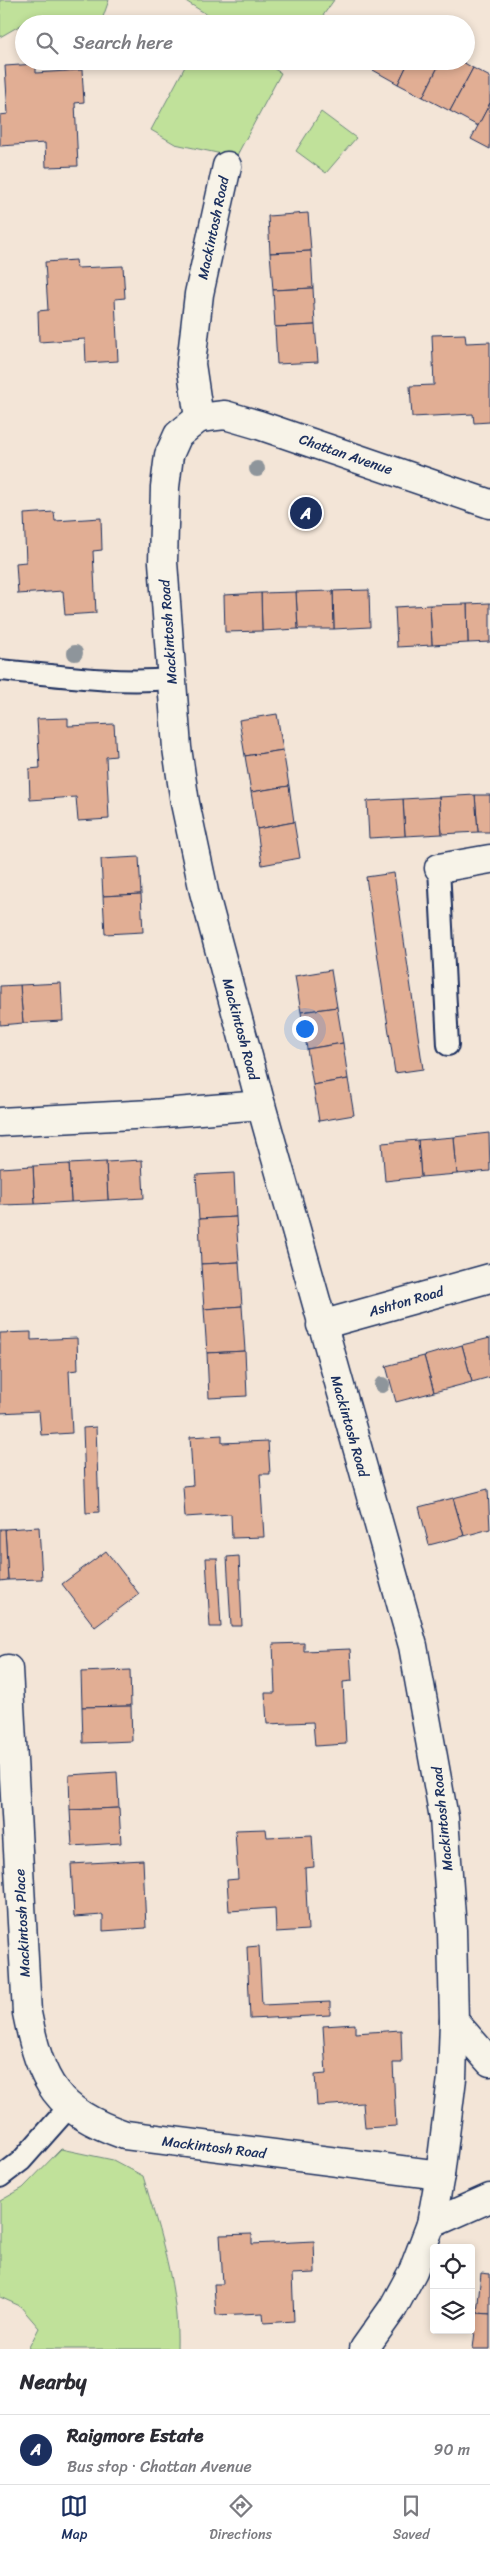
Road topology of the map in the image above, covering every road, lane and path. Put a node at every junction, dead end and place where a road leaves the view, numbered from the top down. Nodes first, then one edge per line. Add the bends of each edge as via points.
1 (227, 166) dead end
2 (199, 418) junction
3 (490, 504) edge
4 (0, 670) edge
5 (171, 679) junction
6 (490, 859) edge
7 (439, 868) joint
8 (448, 1045) dead end
9 (261, 1105) junction
10 (0, 1122) edge
11 (490, 1278) edge
12 (321, 1325) junction
13 (8, 1669) dead end
14 (454, 2021) junction
15 (490, 2062) edge
16 (68, 2108) junction
17 (440, 2176) junction
18 (0, 2177) edge
19 (490, 2198) edge
20 (431, 2224) junction
21 (364, 2349) edge

1 - 2 street, Mackintosh Road via 199,294 190,364
2 - 3 street, Chattan Avenue via 225,415 251,422
2 - 5 street, Mackintosh Road via 178,434 169,455 165,487 163,562
4 - 5 lane via 78,677
5 - 9 street, Mackintosh Road via 177,748 198,865
6 - 7 street
7 - 8 lane
9 - 10 street
9 - 12 street, Mackintosh Road
11 - 12 street, Ashton Road
12 - 14 street, Mackintosh Road via 413,1646 439,1778 452,1930
13 - 16 street, Mackintosh Place via 27,2013 35,2050 47,2079
14 - 15 street
14 - 17 street, Mackintosh Road via 452,2078
16 - 17 street, Mackintosh Road via 96,2125 125,2135
16 - 18 lane via 22,2161
17 - 20 street
19 - 20 street
20 - 21 street via 413,2271 393,2308

